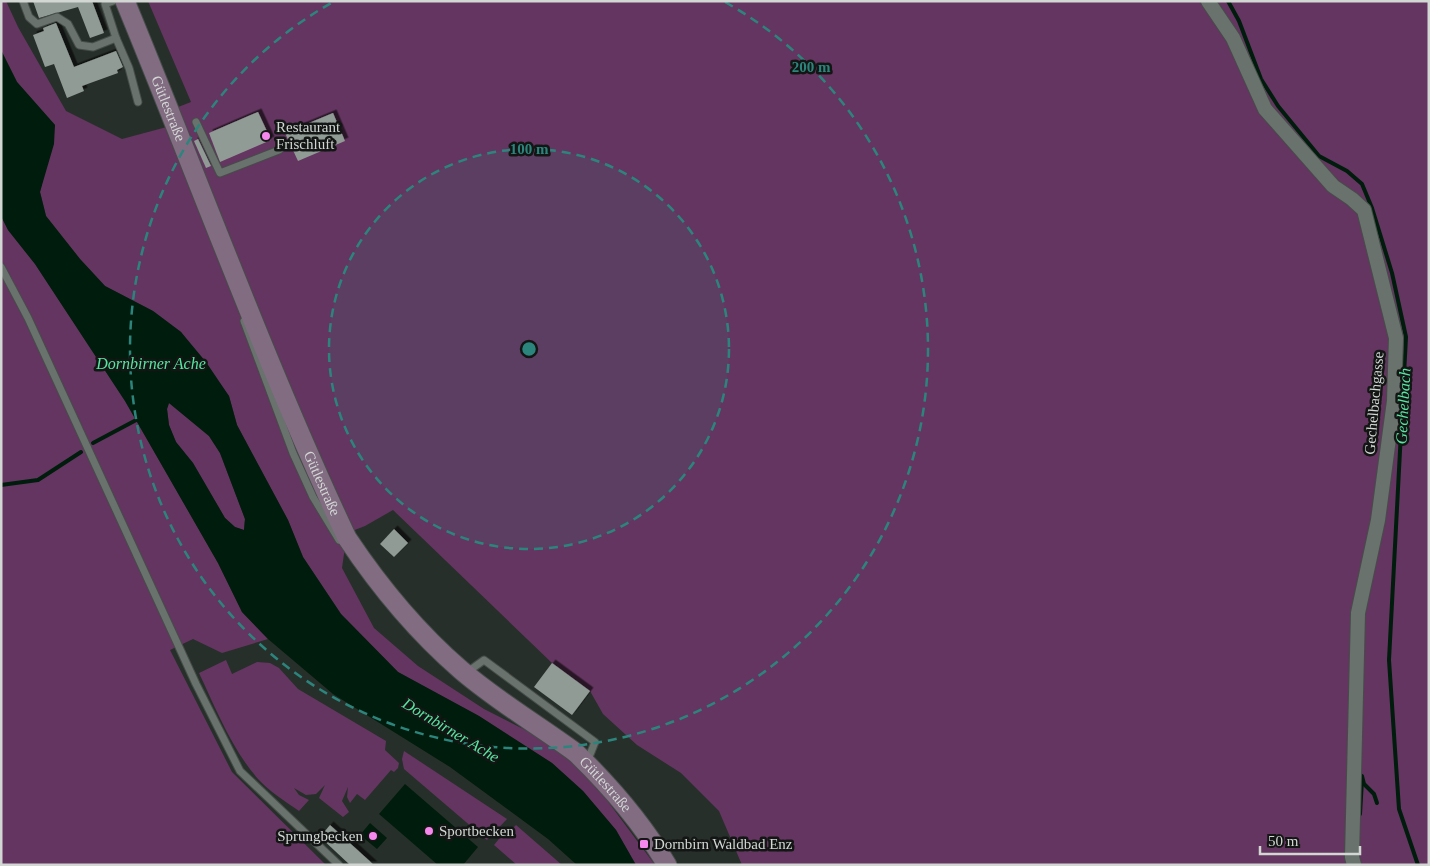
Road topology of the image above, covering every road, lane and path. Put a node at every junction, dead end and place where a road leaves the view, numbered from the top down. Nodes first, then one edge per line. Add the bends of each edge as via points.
1 (23, 1) edge
2 (113, 1) edge
3 (125, 1) edge
4 (1208, 1) edge
5 (116, 38) junction
6 (138, 102) dead end
7 (196, 122) dead end
8 (279, 150) dead end
9 (1, 267) edge
10 (339, 865) edge
11 (667, 865) edge
12 (1354, 865) edge

1 - 5 lane via 29,17 38,24 57,17 68,24 79,45 93,47
2 - 5 lane via 105,4
3 - 11 street, Gütlestraße via 238,283 347,538 372,576 401,610 465,673 587,764 630,810
4 - 12 street, Gechelbachgasse via 1232,38 1265,109 1333,186 1364,210 1396,338 1394,401 1378,520 1358,613 1354,694
5 - 6 lane via 129,68
7 - 8 lane via 220,174
9 - 10 lane via 28,318 196,684 240,771

